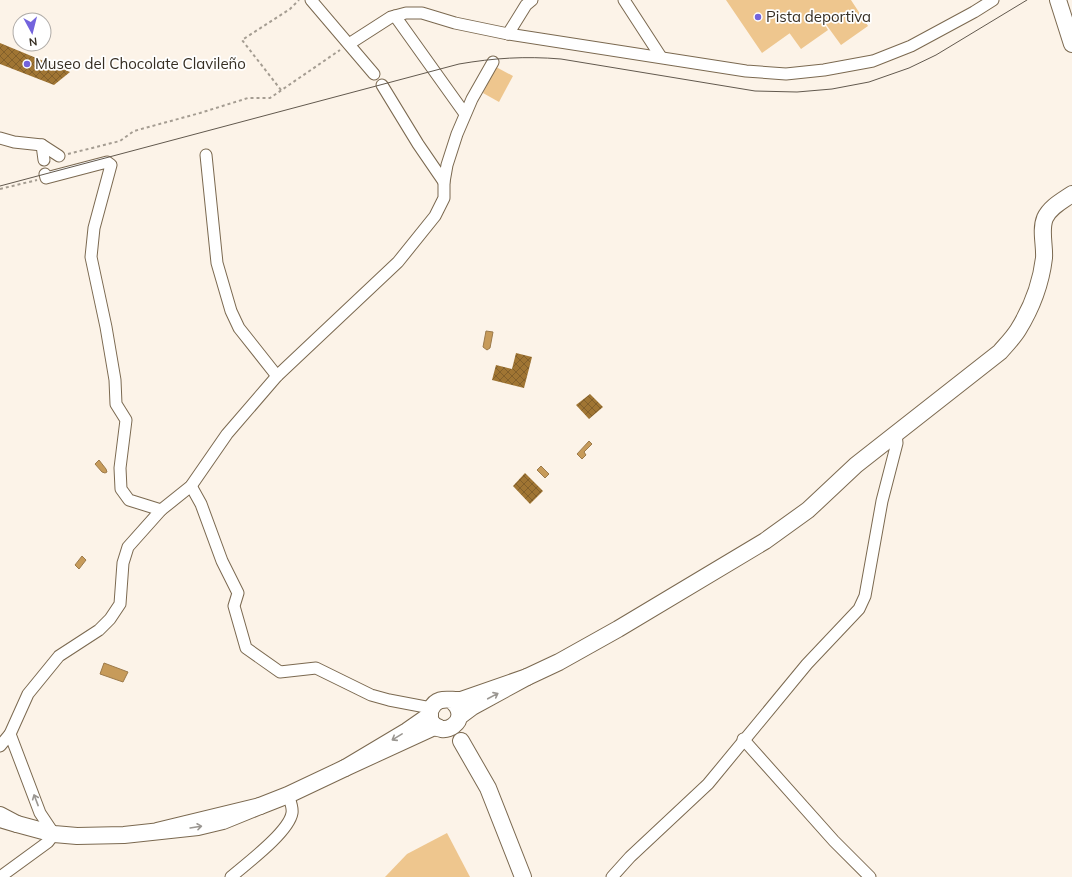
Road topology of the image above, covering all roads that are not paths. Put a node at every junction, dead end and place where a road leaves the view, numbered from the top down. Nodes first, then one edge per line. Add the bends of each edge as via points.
1 (312, 0) edge
2 (532, 0) edge
3 (624, 0) edge
4 (993, 0) edge
5 (1058, 0) edge
6 (395, 16) junction
7 (508, 34) junction
8 (348, 44) junction
9 (1072, 44) edge
10 (661, 57) junction
11 (493, 62) dead end
12 (374, 74) dead end
13 (382, 85) dead end
14 (466, 114) junction
15 (0, 138) edge
16 (42, 145) junction
17 (206, 155) dead end
18 (59, 156) road end
19 (44, 160) dead end
20 (46, 176) road end
21 (444, 182) junction
22 (1072, 194) edge
23 (277, 376) junction
24 (896, 434) junction
25 (191, 486) junction
26 (161, 510) junction
27 (527, 677) junction
28 (452, 701) junction
29 (444, 720) junction
30 (10, 734) junction
31 (743, 739) junction
32 (0, 746) edge
33 (288, 795) junction
34 (0, 815) edge
35 (0, 819) edge
36 (17, 824) junction
37 (54, 834) junction
38 (0, 877) edge
39 (231, 877) edge
40 (523, 877) edge
41 (612, 877) edge
42 (870, 877) edge

1 - 8 street
2 - 7 street via 526,5
3 - 10 street
4 - 10 street via 911,46 873,61 824,70 786,74 746,71
5 - 9 main road
6 - 7 street via 422,13
6 - 8 street via 374,26
6 - 14 street
7 - 10 street
8 - 12 street
11 - 14 street via 472,98
13 - 21 street
14 - 21 street via 450,153
15 - 16 street
16 - 18 street
16 - 19 street
17 - 23 street via 217,263 231,311 239,328
20 - 26 street via 107,162 111,165 94,228 90,257 106,327 115,380 116,404 126,420 120,468 121,489 128,500
21 - 23 street via 444,198 435,216 398,262
22 - 24 main road via 1050,210 1044,219 1042,266 1031,304 1017,331 1000,352 984,366
23 - 25 street via 227,434
24 - 27 main road via 856,465 808,510 765,541 618,629
24 - 31 street via 897,443 882,501 863,603
25 - 26 street
25 - 29 street via 238,593 234,606 246,648 280,672 316,668 371,695
26 - 30 street via 128,547 123,563 120,604 110,619 99,630 59,656 28,694
27 - 28 main road
29 -> 27 main road
28 - 29 main road via 458,707
28 - 29 main road via 446,699 435,703
29 - 33 main road via 407,731 345,768
29 - 40 main road via 461,741 488,788
30 - 32 street
37 -> 30 street via 40,813
31 - 41 street via 708,784
31 - 42 street via 834,841
33 - 37 main road via 223,821 198,827 97,836
33 - 39 street via 292,813 288,822 272,842
34 - 36 main road
35 - 36 main road
36 - 37 main road
37 - 38 street via 48,842

